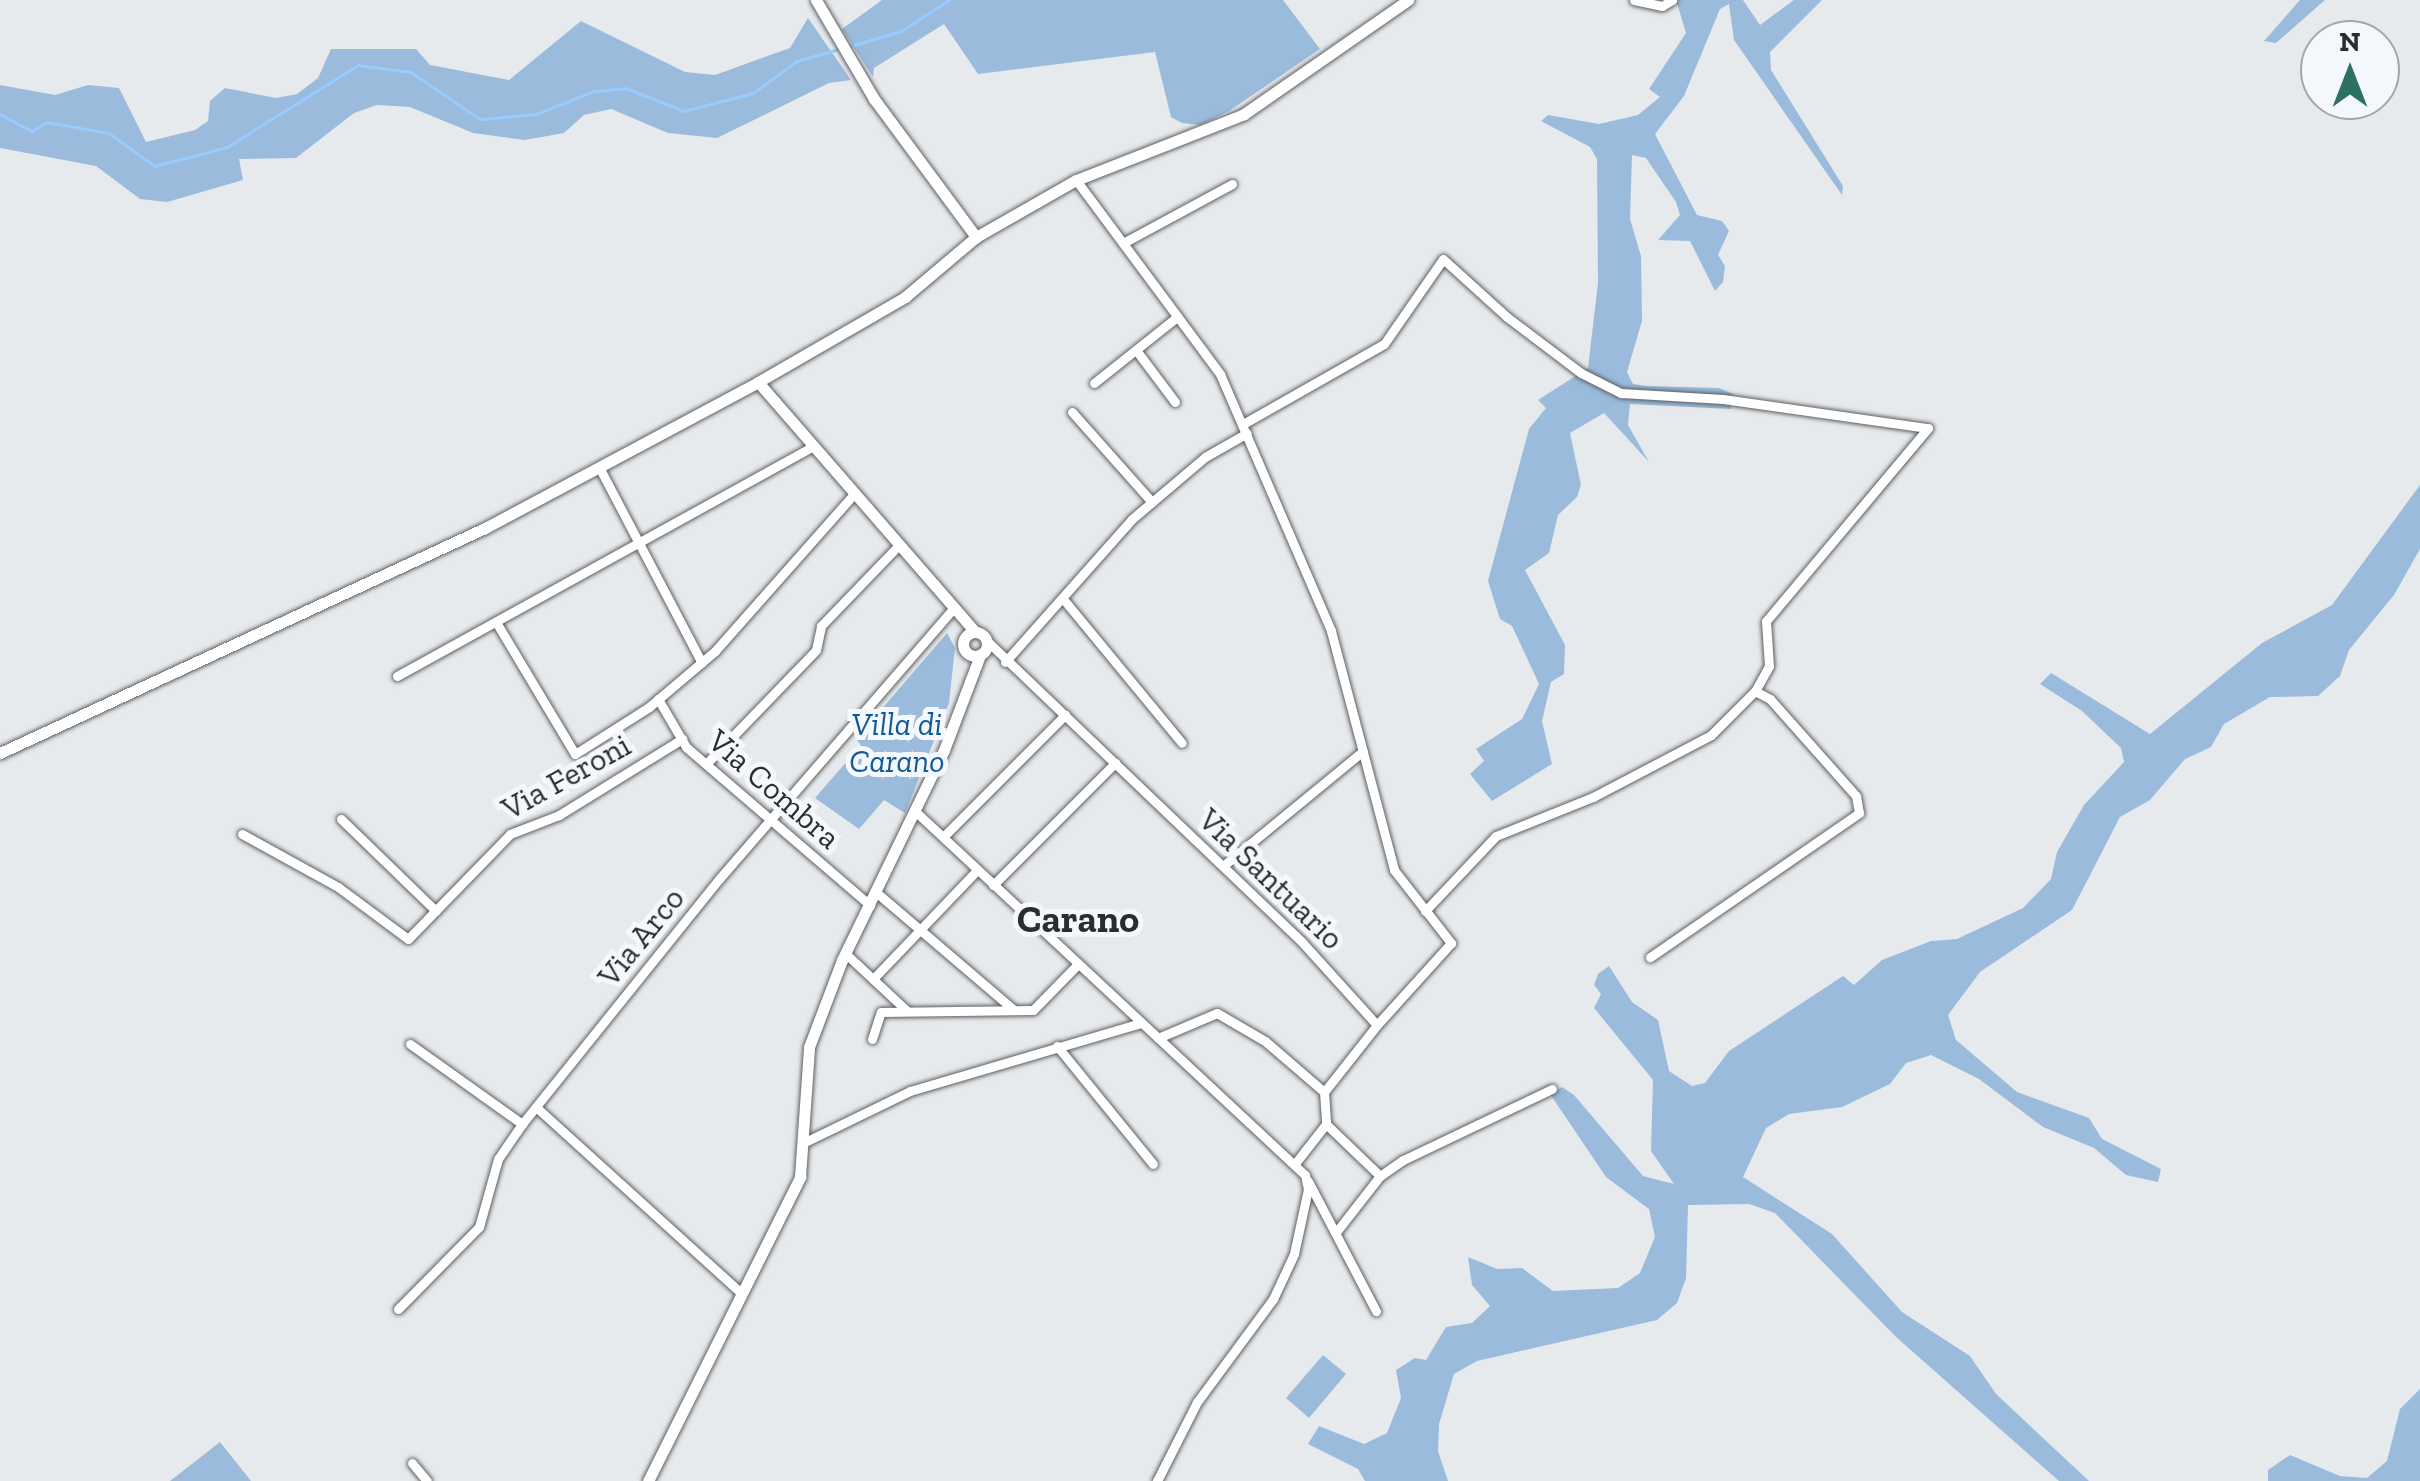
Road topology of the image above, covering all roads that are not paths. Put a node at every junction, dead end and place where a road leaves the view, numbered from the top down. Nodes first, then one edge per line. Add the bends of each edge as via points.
1 (816, 0) edge
2 (1408, 0) edge
3 (1634, 0) edge
4 (1672, 0) edge
5 (1076, 180) junction
6 (1232, 184) dead end
7 (976, 237) junction
8 (1123, 243) junction
9 (1177, 317) junction
10 (1136, 350) junction
11 (758, 382) junction
12 (1094, 383) dead end
13 (1175, 402) dead end
14 (1072, 412) dead end
15 (1245, 428) junction
16 (812, 447) junction
17 (599, 467) junction
18 (853, 494) junction
19 (1152, 502) junction
20 (641, 542) junction
21 (897, 547) junction
22 (1064, 600) junction
23 (953, 614) junction
24 (496, 622) junction
25 (976, 645) junction
26 (1004, 661) junction
27 (702, 663) junction
28 (398, 676) dead end
29 (1755, 691) junction
30 (658, 700) junction
31 (1065, 715) junction
32 (682, 739) junction
33 (1182, 743) dead end
34 (1363, 751) junction
35 (0, 753) edge
36 (1115, 763) junction
37 (706, 764) junction
38 (916, 812) junction
39 (340, 819) dead end
40 (773, 820) junction
41 (242, 834) dead end
42 (943, 838) junction
43 (1223, 866) junction
44 (977, 870) junction
45 (993, 884) junction
46 (874, 899) junction
47 (436, 910) junction
48 (1425, 911) junction
49 (920, 930) junction
50 (845, 953) junction
51 (1650, 957) dead end
52 (1078, 965) junction
53 (873, 979) junction
54 (1014, 1010) junction
55 (907, 1011) junction
56 (1141, 1022) junction
57 (1377, 1024) junction
58 (872, 1038) dead end
59 (1158, 1038) junction
60 (410, 1044) dead end
61 (1057, 1046) junction
62 (1552, 1088) dead end
63 (1324, 1092) junction
64 (536, 1107) junction
65 (522, 1124) junction
66 (1326, 1124) junction
67 (808, 1141) junction
68 (1297, 1161) junction
69 (1153, 1164) dead end
70 (1304, 1175) junction
71 (1380, 1176) junction
72 (1337, 1231) junction
73 (741, 1292) junction
74 (398, 1309) dead end
75 (1376, 1311) dead end
76 (412, 1463) dead end
77 (427, 1481) edge
78 (648, 1481) edge
79 (1157, 1481) edge

1 - 7 street via 874,98
2 - 5 street via 1244,114
3 - 4 street via 1662,6
5 - 7 street
5 - 8 street
6 - 8 street
7 - 11 street via 906,298
8 - 9 street
9 - 10 street
9 - 15 street via 1220,374
10 - 12 street
10 - 13 street
11 - 16 street
11 - 17 street
14 - 19 street
15 - 19 street
15 - 29 street via 1384,344 1443,259 1507,317 1609,389 1928,428 1769,613 1769,666
15 - 34 street via 1331,631
16 - 18 street
16 - 20 street
17 - 20 street
17 - 35 street via 485,528
18 - 21 street
18 - 27 street
19 - 22 street
20 - 24 street
20 - 27 street
21 - 23 street
21 - 37 street via 820,626 816,650
22 - 26 street
22 - 33 street
23 - 25 street
23 - 40 street, Via Arco
24 - 28 street
24 - 30 street via 575,754
25 - 26 street, Via Santuario
25 - 38 street via 968,684
26 - 31 street, Via Santuario
27 - 30 street
29 - 48 street via 1711,735 1593,797 1496,836
29 - 51 street via 1770,698 1860,808
30 - 32 street, Via Combra
31 - 36 street, Via Santuario
31 - 42 street
32 - 37 street, Via Combra
32 - 47 street, Via Feroni via 550,820 510,834
34 - 43 street
34 - 48 street via 1394,870
36 - 43 street, Via Santuario
36 - 45 street
37 - 40 street, Via Combra
38 - 42 street
38 - 46 street
39 - 47 street
40 - 46 street, Via Combra
40 - 64 street, Via Arco
41 - 47 street, Via Feroni via 312,871 408,939
42 - 44 street
43 - 57 street, Via Santuario
44 - 45 street
44 - 49 street
45 - 52 street
46 - 49 street, Via Combra
46 - 50 street
48 - 57 street via 1451,942
49 - 53 street
49 - 54 street, Via Combra
50 - 53 street
50 - 67 street via 808,1047
52 - 54 street via 1045,1003
52 - 56 street
53 - 55 street
54 - 55 street
55 - 58 street via 880,1012
56 - 59 street
56 - 61 street
57 - 63 street
59 - 63 street via 1217,1013 1265,1041
59 - 68 street
60 - 65 street
61 - 67 street via 910,1091
61 - 69 street
62 - 71 street
63 - 66 street
64 - 65 street, Via Arco
64 - 73 street
65 - 74 street, Via Arco via 498,1159 478,1227
66 - 68 street
66 - 71 street
67 - 73 street via 800,1177
68 - 70 street
70 - 72 street
70 - 79 street via 1294,1254 1273,1299 1197,1402
71 - 72 street
72 - 75 street
73 - 78 street
76 - 77 street

